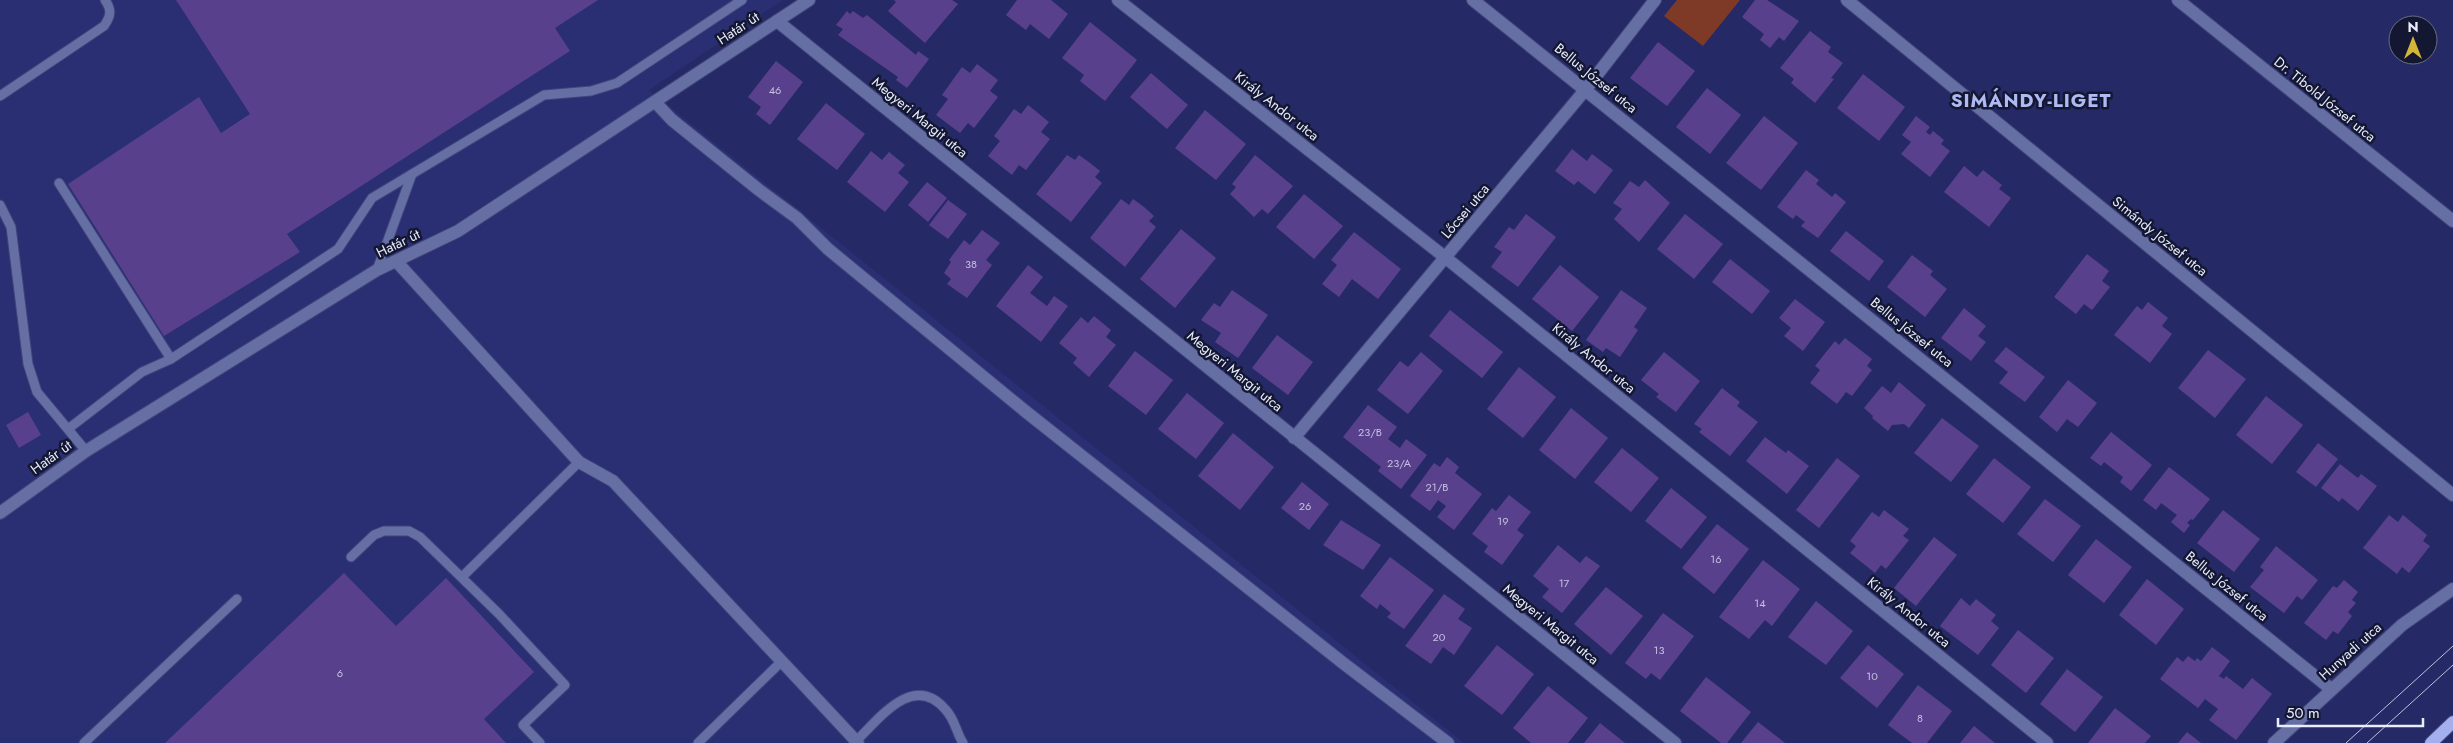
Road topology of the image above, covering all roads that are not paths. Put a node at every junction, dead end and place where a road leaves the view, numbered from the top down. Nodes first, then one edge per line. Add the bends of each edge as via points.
1 (105, 0) edge
2 (742, 0) edge
3 (809, 0) edge
4 (1118, 0) edge
5 (1474, 0) edge
6 (1655, 0) edge
7 (1847, 0) edge
8 (2178, 0) edge
9 (778, 21) junction
10 (1586, 89) junction
11 (0, 96) edge
12 (655, 102) junction
13 (412, 174) junction
14 (59, 183) dead end
15 (0, 205) edge
16 (2453, 221) edge
17 (1446, 258) junction
18 (396, 261) junction
19 (377, 270) junction
20 (170, 359) junction
21 (68, 429) junction
22 (1294, 438) junction
23 (86, 451) junction
24 (580, 462) junction
25 (2453, 495) edge
26 (0, 513) edge
27 (352, 557) dead end
28 (462, 577) junction
29 (2453, 589) edge
30 (237, 599) dead end
31 (782, 661) junction
32 (2331, 689) junction
33 (2453, 722) edge
34 (960, 741) edge
35 (856, 742) edge
36 (84, 743) edge
37 (540, 743) edge
38 (698, 743) edge
39 (1448, 743) edge
40 (1675, 743) edge
41 (2047, 743) edge
42 (2274, 743) edge
43 (2431, 743) edge

1 - 11 lane via 110,7 110,18 104,26
2 - 13 lane via 617,83 592,91 544,95
3 - 9 street, Határ út
4 - 17 street, Király Andor utca
5 - 10 street, Bellus József utca
6 - 10 street, Lőcsei utca
7 - 25 street, Simándy József utca
8 - 16 street, Dr. Tibold József utca
9 - 12 street, Határ út
9 - 22 street, Megyeri Margit utca
10 - 17 street, Lőcsei utca
10 - 32 street, Bellus József utca
12 - 18 street, Határ út via 458,231
12 - 39 street via 672,120 797,218 828,249 1025,411
13 - 19 lane
13 - 20 lane via 372,198 338,249
14 - 20 lane
15 - 21 lane via 11,226 28,364 37,392
17 - 22 street, Lőcsei utca
17 - 41 street, Király Andor utca
18 - 19 street, Határ út
18 - 24 street
19 - 23 street, Határ út
20 - 21 lane via 142,372
21 - 23 lane
22 - 40 street, Megyeri Margit utca
23 - 26 street, Határ út
24 - 28 lane
24 - 31 street via 613,481
27 - 28 lane via 374,535 384,531 409,531 420,537
28 - 37 lane via 565,685 523,725
29 - 32 street, Hunyadi utca via 2402,624
30 - 36 lane
31 - 35 street
31 - 38 lane
32 - 42 street, Hunyadi utca
33 - 43 main road
34 - 35 lane via 950,714 938,702 910,696 893,705

